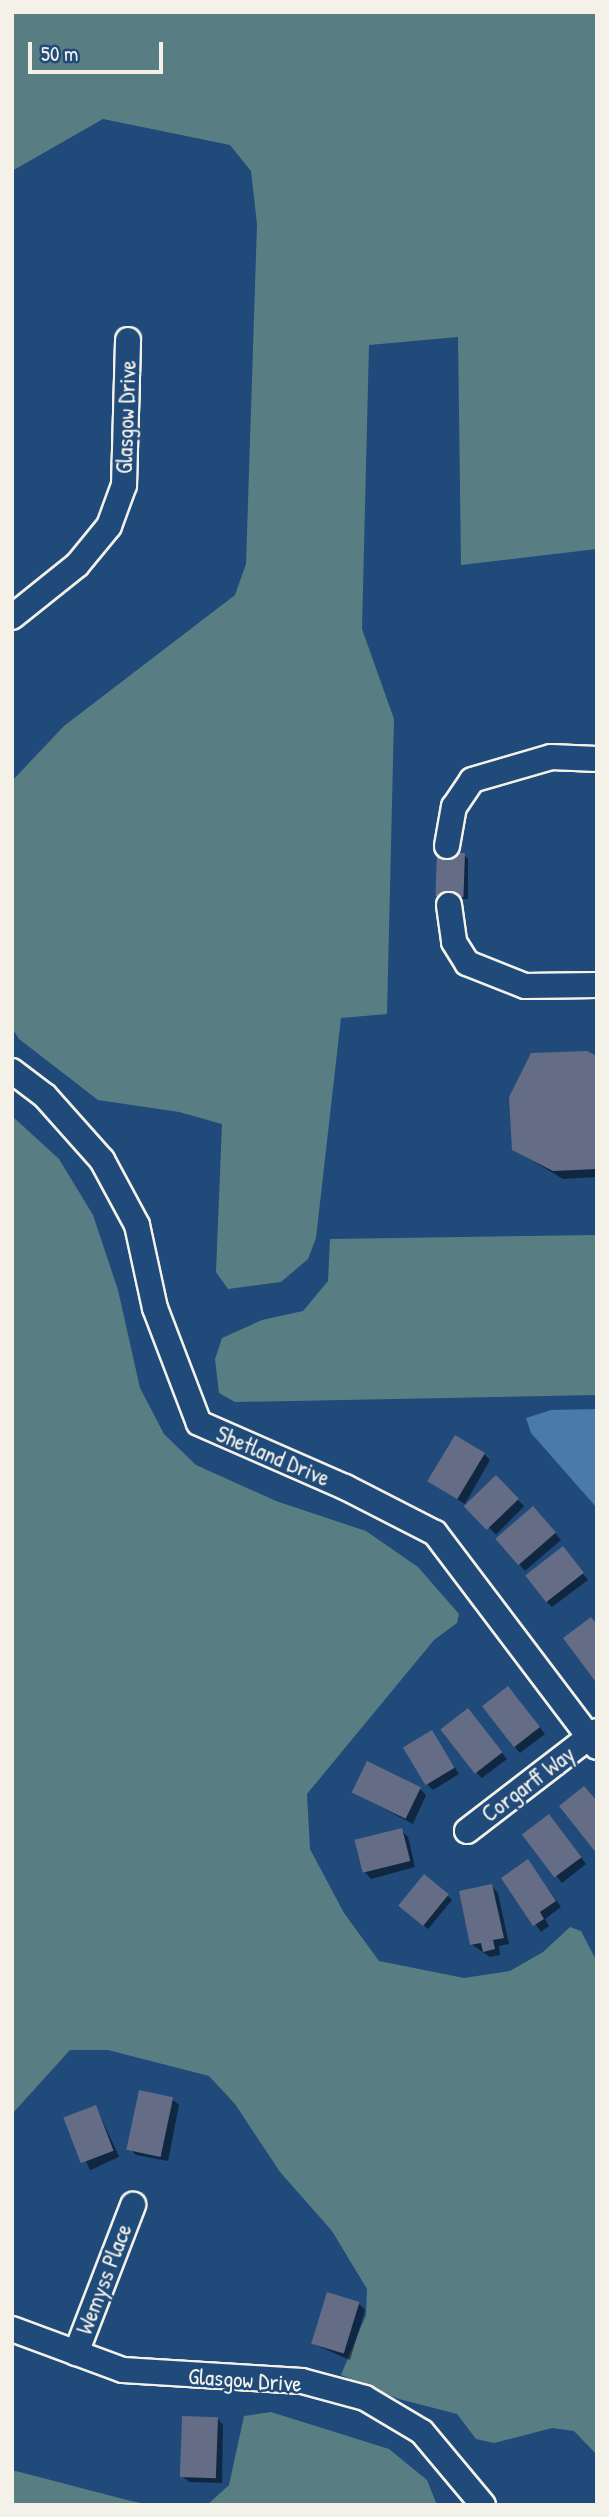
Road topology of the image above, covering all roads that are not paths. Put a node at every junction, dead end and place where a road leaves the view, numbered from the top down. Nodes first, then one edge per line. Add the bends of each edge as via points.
1 (128, 340) dead end
2 (12, 617) edge
3 (597, 759) edge
4 (447, 846) dead end
5 (449, 905) dead end
6 (597, 985) edge
7 (12, 1072) edge
8 (594, 1739) edge
9 (467, 1831) dead end
10 (132, 2205) dead end
11 (12, 2329) edge
12 (76, 2354) junction
13 (483, 2505) edge

1 - 2 street, Glasgow Drive via 124,485 109,526 77,565
3 - 4 street via 551,757 472,780 454,807
5 - 6 street via 454,942 467,963 525,986
7 - 8 street, Shetland Drive via 45,1096 102,1160 137,1225 155,1308 199,1423 345,1487 435,1534
8 - 9 street, Corgarff Way
10 - 12 street, Wemyss Place
11 - 12 street, Glasgow Drive
12 - 13 street, Glasgow Drive via 123,2371 302,2381 365,2398 422,2432

